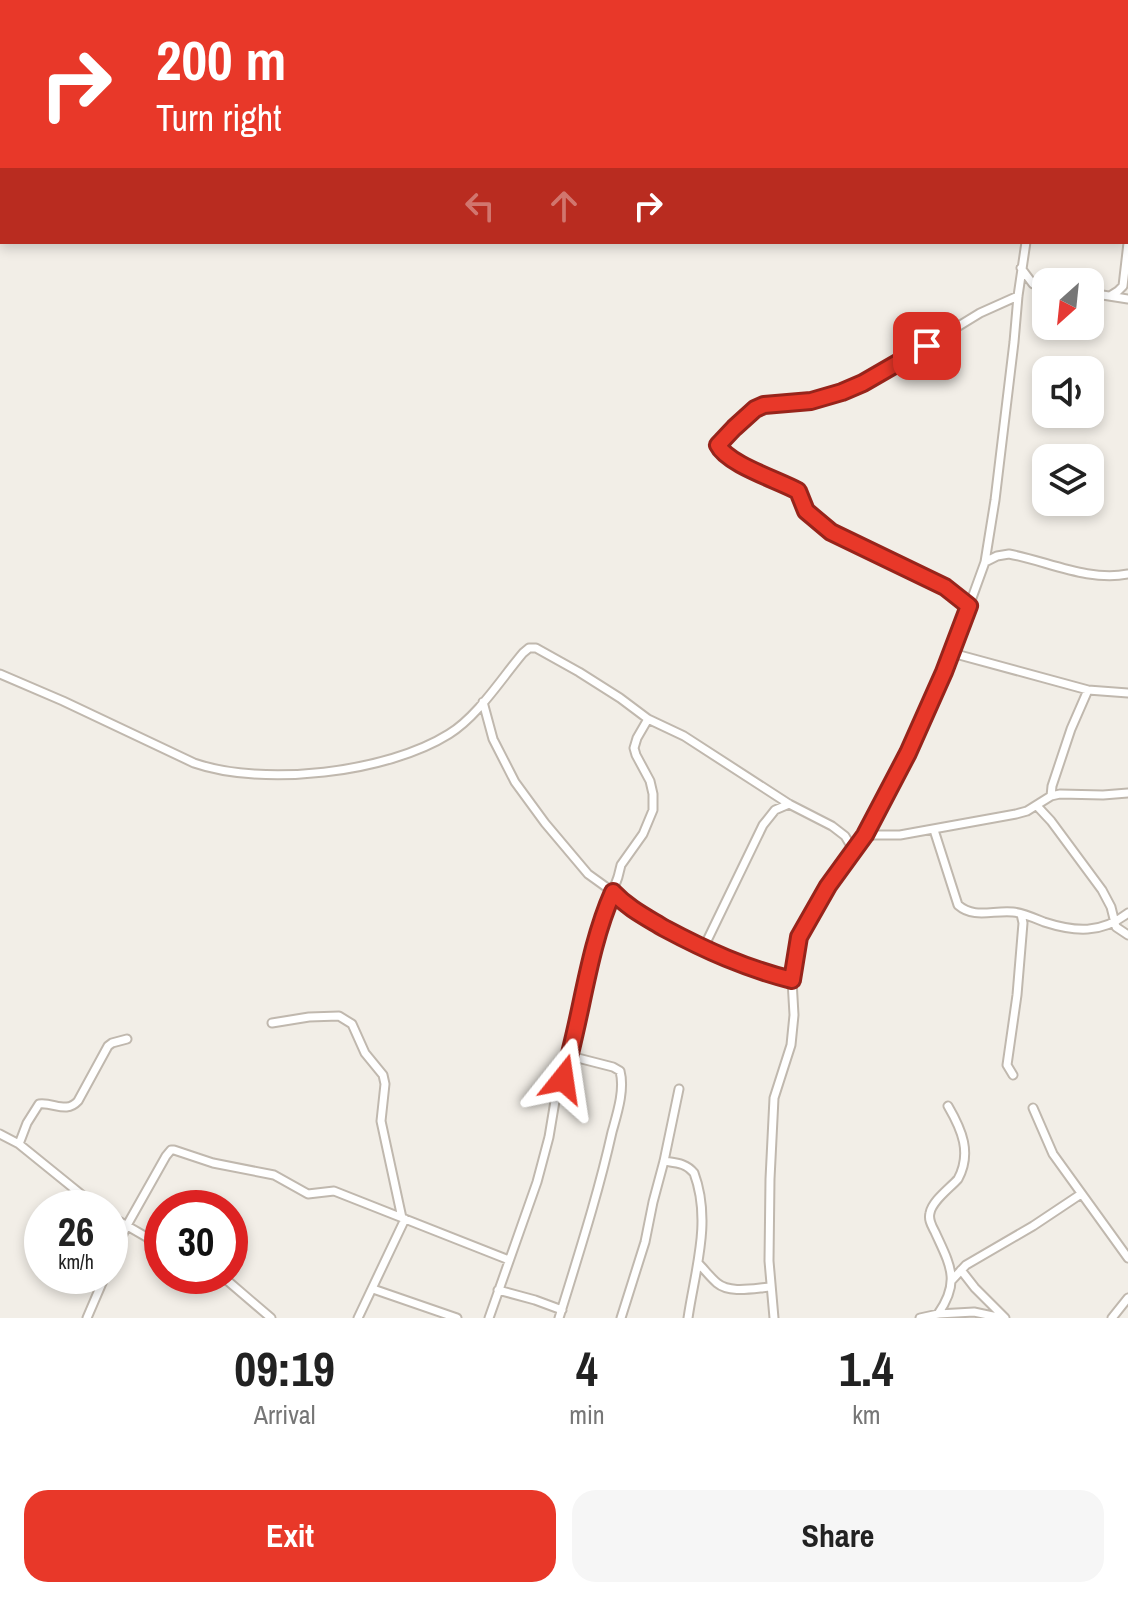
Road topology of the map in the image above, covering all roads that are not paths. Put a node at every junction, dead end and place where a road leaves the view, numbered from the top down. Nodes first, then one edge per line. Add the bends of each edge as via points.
1 (1026, 244) edge
2 (1128, 244) edge
3 (1021, 268) junction
4 (1032, 283) edge
5 (1032, 285) edge
6 (1018, 293) junction
7 (1104, 295) edge
8 (1110, 296) junction
9 (1128, 299) edge
10 (985, 562) junction
11 (1128, 574) edge
12 (969, 606) junction
13 (952, 653) junction
14 (0, 674) edge
15 (1088, 690) junction
16 (1128, 693) edge
17 (483, 702) junction
18 (648, 719) junction
19 (1128, 793) edge
20 (1051, 796) junction
21 (789, 804) junction
22 (1037, 806) junction
23 (934, 830) junction
24 (865, 835) junction
25 (854, 851) junction
26 (613, 892) junction
27 (1128, 913) edge
28 (1021, 914) junction
29 (1114, 922) junction
30 (1128, 935) edge
31 (703, 949) junction
32 (792, 980) junction
33 (272, 1023) dead end
34 (127, 1039) dead end
35 (570, 1056) junction
36 (1013, 1075) dead end
37 (679, 1089) dead end
38 (948, 1106) dead end
39 (1033, 1108) dead end
40 (0, 1134) edge
41 (19, 1144) junction
42 (664, 1161) junction
43 (76, 1190) edge
44 (1081, 1194) junction
45 (404, 1219) junction
46 (128, 1223) edge
47 (1128, 1258) edge
48 (509, 1260) junction
49 (698, 1263) junction
50 (961, 1270) junction
51 (952, 1280) junction
52 (771, 1287) junction
53 (373, 1289) junction
54 (498, 1290) junction
55 (97, 1294) edge
56 (242, 1294) edge
57 (1128, 1298) edge
58 (260, 1310) junction
59 (560, 1314) edge
60 (938, 1314) junction
61 (87, 1318) edge
62 (251, 1318) edge
63 (271, 1318) edge
64 (358, 1318) edge
65 (457, 1318) edge
66 (489, 1318) edge
67 (621, 1318) edge
68 (688, 1318) edge
69 (774, 1318) edge
70 (920, 1318) edge
71 (1004, 1318) edge
72 (1112, 1318) edge

1 - 3 street
2 - 8 street via 1123,286
3 - 4 street
3 - 6 street
5 - 6 street
6 - 10 street
6 - 12 street via 863,383 811,401 764,405 718,445 754,471 798,491 806,511 831,532 945,587
7 - 8 street
8 - 9 street
10 - 11 street via 1009,554 1080,572
10 - 12 street
12 - 13 street
13 - 15 street
13 - 24 street
14 - 17 street via 194,763 244,774 314,772 400,757 450,734
15 - 16 street
15 - 20 street
17 - 18 street via 523,653 536,648
17 - 26 street via 493,739 515,782 581,868
18 - 21 street via 684,736
18 - 26 street via 634,748 650,781 653,810 621,865
19 - 20 street
20 - 22 street
21 - 25 street via 840,832
21 - 31 street via 775,810 763,825
22 - 23 street
22 - 29 street via 1102,890
23 - 24 street
23 - 28 street via 960,907 977,914
24 - 25 street
25 - 32 street via 799,937
26 - 31 street via 629,907
26 - 35 street via 590,963
27 - 29 street
28 - 29 street via 1085,931
28 - 36 street via 1007,1065
29 - 30 street
31 - 32 street
32 - 52 street via 791,1045 774,1098
33 - 45 street via 339,1016 352,1024 383,1075 381,1121
34 - 41 street via 108,1046 73,1107 39,1104
35 - 48 street via 537,1182
35 - 59 street via 613,1067 621,1077 604,1169
37 - 42 street
38 - 51 street via 964,1140 964,1160 958,1179 929,1218
39 - 44 street via 1053,1154
40 - 41 street
41 - 43 street
42 - 49 street via 689,1168 697,1181 703,1218
42 - 67 street
44 - 47 street
44 - 50 street
45 - 46 street via 334,1191 308,1194 274,1175 171,1150
45 - 48 street
45 - 53 street
48 - 54 street
49 - 52 street via 724,1287
49 - 68 street
50 - 51 street
50 - 71 street
51 - 60 street via 950,1296
52 - 69 street
53 - 64 street
53 - 65 street
54 - 59 street via 535,1300
54 - 66 street
55 - 61 street
56 - 58 street
57 - 72 street
58 - 62 street
58 - 63 street
60 - 70 street
60 - 71 street via 974,1312

